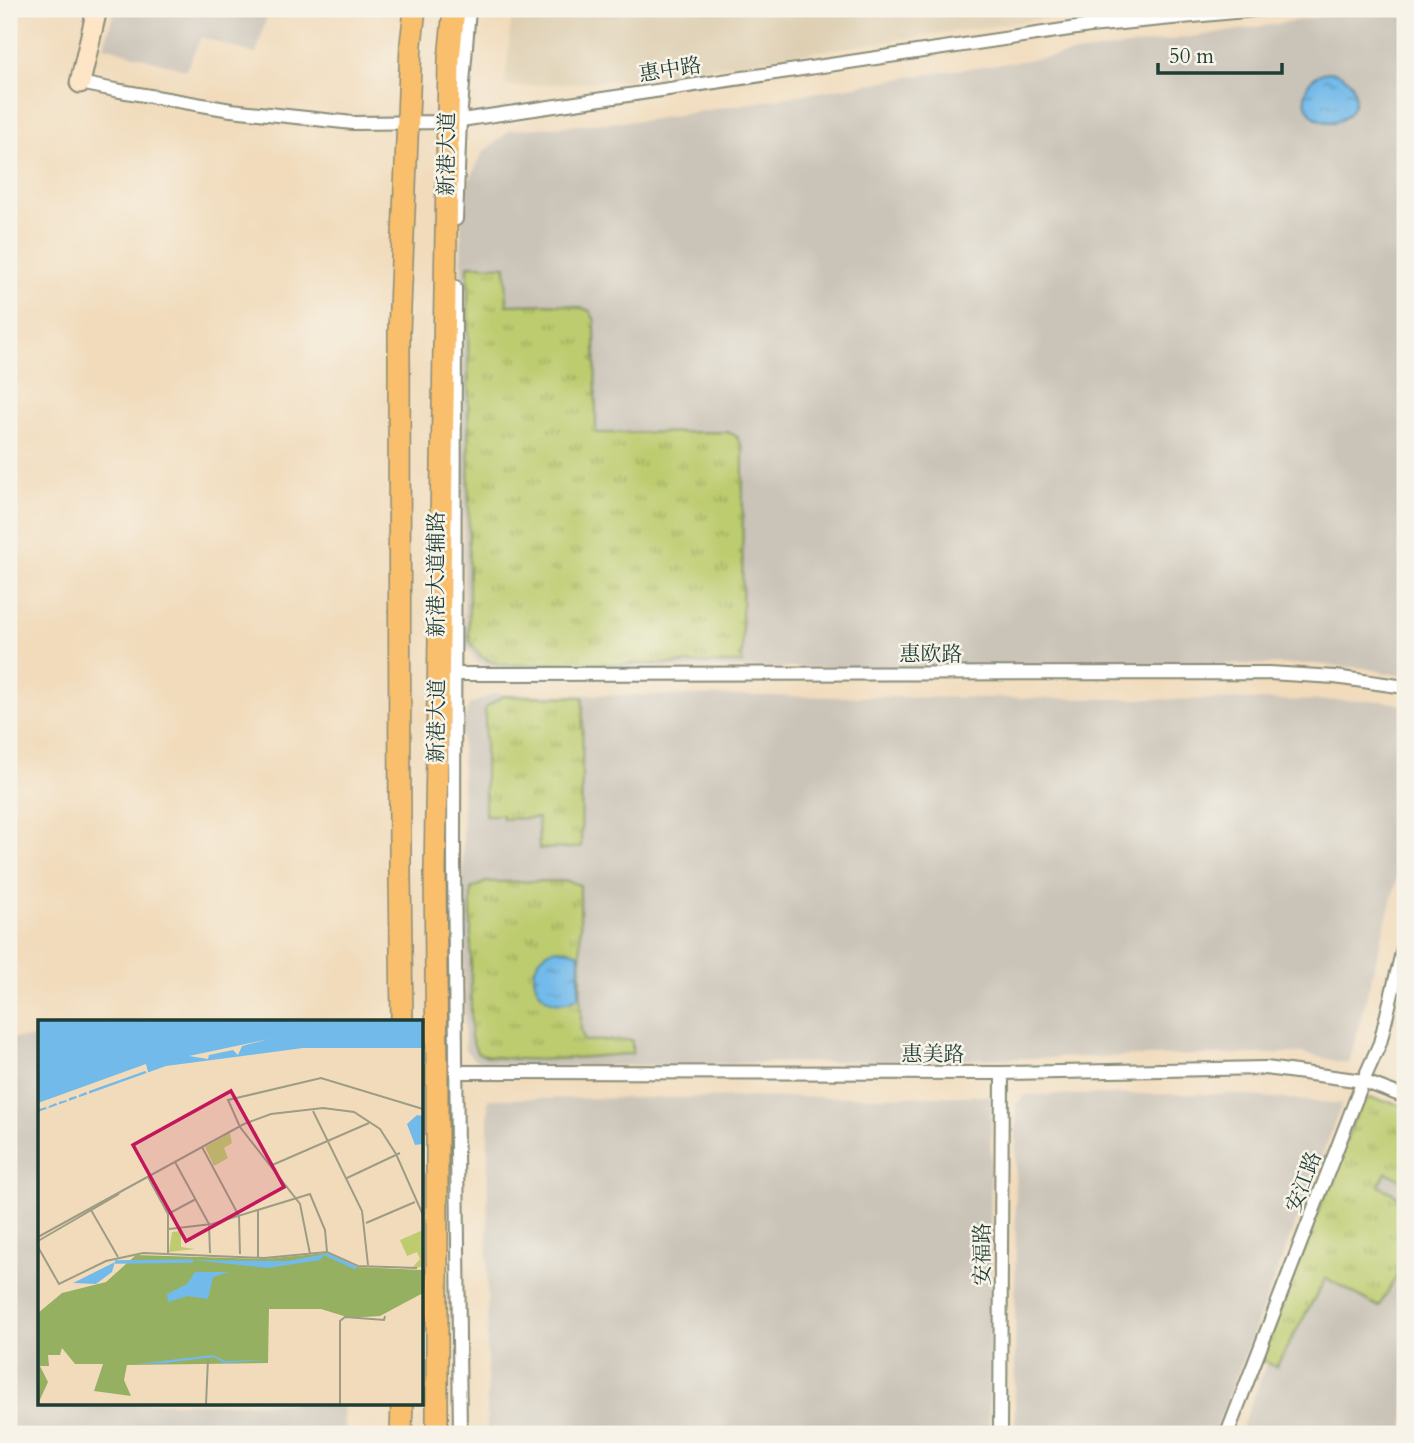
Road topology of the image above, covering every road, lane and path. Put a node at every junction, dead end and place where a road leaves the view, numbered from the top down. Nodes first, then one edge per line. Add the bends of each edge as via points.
1 (97, 9) edge
2 (415, 9) edge
3 (454, 9) edge
4 (469, 9) edge
5 (1091, 9) edge
6 (1265, 9) edge
7 (1090, 26) junction
8 (80, 83) joint
9 (408, 122) junction
10 (454, 122) junction
11 (455, 674) junction
12 (1405, 687) edge
13 (1405, 940) edge
14 (402, 1020) edge
15 (457, 1072) junction
16 (1002, 1073) junction
17 (1363, 1081) junction
18 (1405, 1097) edge
19 (402, 1404) edge
20 (401, 1434) edge
21 (437, 1434) edge
22 (460, 1434) edge
23 (1000, 1434) edge
24 (1227, 1434) edge

1 - 8 street
2 - 9 main road, 新港大道
3 - 10 main road, 新港大道 via 449,59
4 - 10 street, 新港大道辅路
5 - 7 street
6 - 7 street, 惠中路
7 - 10 street, 惠中路
8 - 9 street, 惠中路 via 231,110 353,123
9 - 10 street, 惠中路
9 - 14 main road, 新港大道 via 399,332
10 - 11 street, 新港大道辅路
10 - 21 main road, 新港大道 via 435,871
11 - 12 street, 惠欧路 via 1269,673
11 - 15 street, 新港大道辅路
13 - 17 street, 安江路 via 1380,1043
15 - 16 street, 惠美路
15 - 22 street, 新港大道辅路
16 - 17 street, 惠美路 via 1266,1068
16 - 23 street, 安福路
17 - 18 street, 惠美路
17 - 24 street, 安江路
19 - 20 main road

